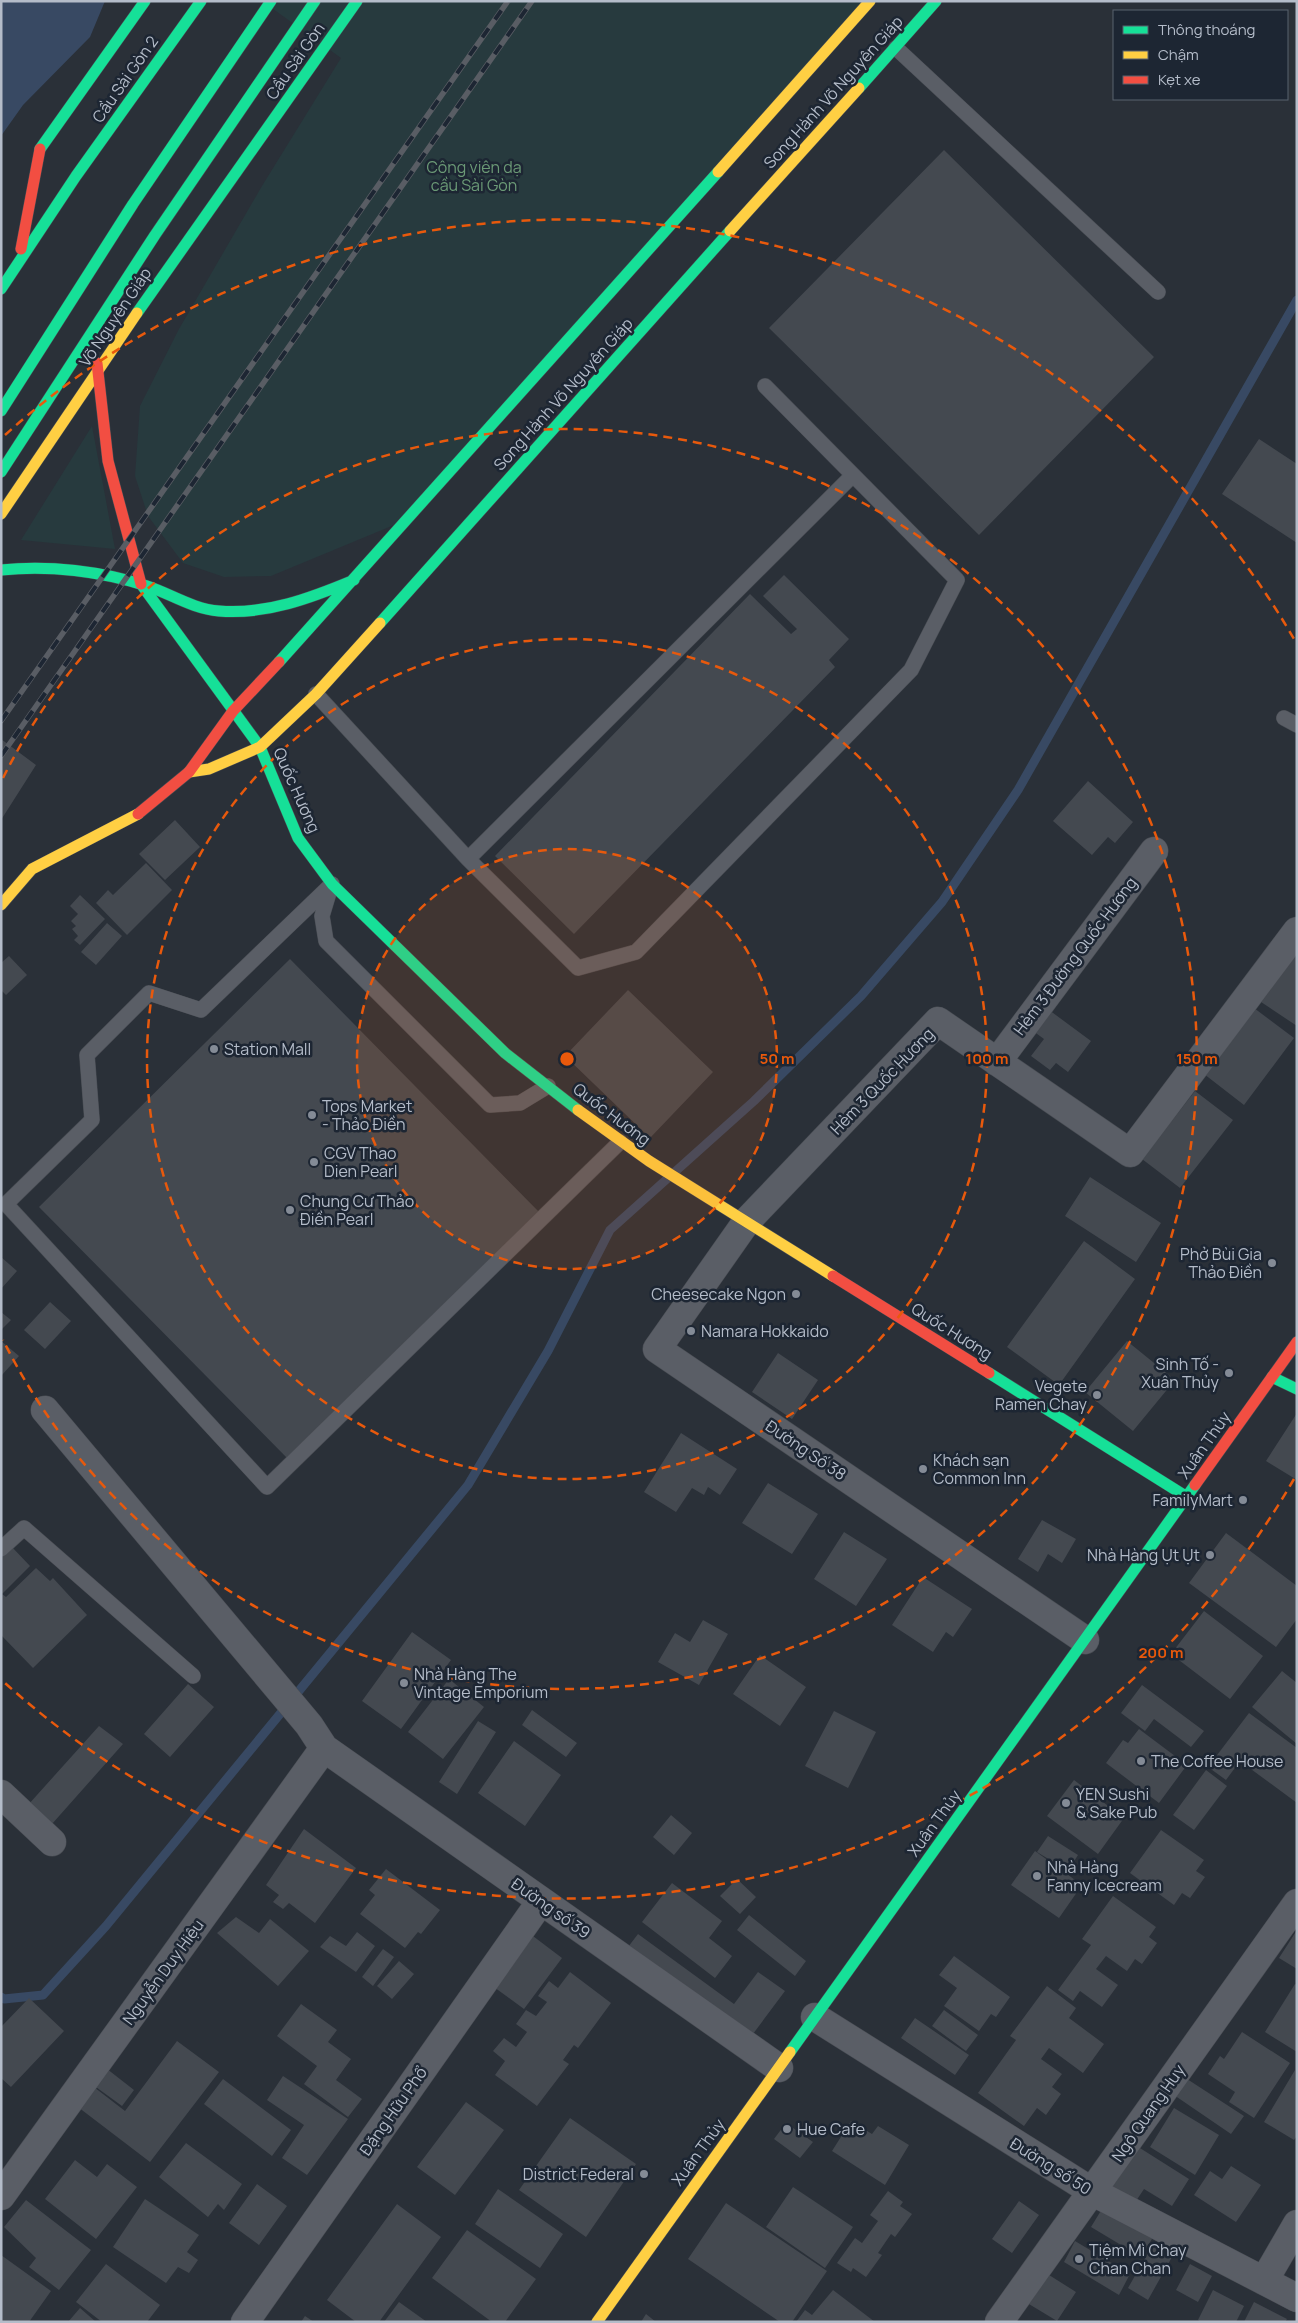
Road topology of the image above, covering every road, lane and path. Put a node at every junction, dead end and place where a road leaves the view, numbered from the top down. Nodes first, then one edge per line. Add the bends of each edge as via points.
1 (145, 1) edge
2 (201, 1) edge
3 (271, 1) edge
4 (315, 1) edge
5 (357, 1) edge
6 (870, 1) edge
7 (936, 1) edge
8 (896, 48) junction
9 (230, 122) joint
10 (259, 140) joint
11 (19, 260) junction
12 (1, 289) edge
13 (1158, 292) dead end
14 (93, 327) junction
15 (98, 370) junction
16 (764, 386) dead end
17 (1, 411) edge
18 (1, 472) edge
19 (853, 475) junction
20 (1, 514) edge
21 (1, 570) edge
22 (354, 580) junction
23 (141, 584) junction
24 (316, 694) junction
25 (233, 711) junction
26 (260, 747) junction
27 (189, 772) junction
28 (1154, 851) dead end
29 (468, 859) junction
30 (332, 884) junction
31 (1, 905) edge
32 (1297, 931) edge
33 (997, 1062) junction
34 (548, 1086) junction
35 (620, 1142) junction
36 (747, 1221) junction
37 (1297, 1342) edge
38 (1272, 1377) junction
39 (1297, 1390) edge
40 (45, 1410) dead end
41 (1187, 1498) junction
42 (1, 1549) edge
43 (1085, 1640) junction
44 (193, 1676) dead end
45 (324, 1748) junction
46 (1, 1794) edge
47 (52, 1842) dead end
48 (542, 1901) junction
49 (1297, 1903) edge
50 (815, 2017) junction
51 (779, 2068) junction
52 (4, 2186) edge
53 (1093, 2192) junction
54 (1297, 2224) edge
55 (1264, 2281) junction
56 (1297, 2298) edge
57 (245, 2322) edge
58 (597, 2322) edge
59 (999, 2322) edge

1 - 11 main road, Cầu Sài Gòn 2 via 40,149
2 - 11 main road, Cầu Sài Gòn 2
3 - 17 main road via 200,101
4 - 9 main road, Cầu Sài Gòn
5 - 10 main road, Cầu Sài Gòn
6 - 22 main road, Song Hành Võ Nguyên Giáp
7 - 8 main road, Song Hành Võ Nguyên Giáp
8 - 13 lane
8 - 24 main road, Song Hành Võ Nguyên Giáp
9 - 14 main road, Võ Nguyên Giáp
10 - 15 main road, Võ Nguyên Giáp
11 - 12 main road
14 - 15 main road
14 - 18 main road, Võ Nguyên Giáp
15 - 20 main road, Võ Nguyên Giáp
15 - 23 main road via 108,461
16 - 19 lane
19 - 29 lane
19 - 29 lane via 957,580 910,670 636,952 578,968
21 - 23 main road via 20,567 72,572
22 - 23 main road via 306,601 257,612 217,611
22 - 25 main road, Song Hành Võ Nguyên Giáp
23 - 25 main road, Quốc Hương
24 - 26 main road, Song Hành Võ Nguyên Giáp
24 - 29 lane
25 - 26 main road, Quốc Hương
25 - 27 main road, Song Hành Võ Nguyên Giáp
26 - 27 main road, Song Hành Võ Nguyên Giáp via 209,768
26 - 30 main road, Quốc Hương via 298,838
27 - 31 main road, Song Hành Võ Nguyên Giáp via 139,814 32,869
28 - 33 street, Hẻm 3 Đường Quốc Hương
30 - 34 main road, Quốc Hương via 505,1052
30 - 34 lane via 322,916 326,941 490,1105 520,1103
30 - 35 lane via 201,1010 149,993 87,1055 92,1120 6,1204 267,1487
32 - 33 street, Hẻm 3 Quốc Hương via 1130,1153
33 - 36 street, Hẻm 3 Quốc Hương via 938,1021
34 - 35 main road, Quốc Hương
35 - 36 main road, Quốc Hương
36 - 41 main road, Quốc Hương
36 - 43 street, Đường Số 38 via 657,1349
37 - 38 main road, Xuân Thủy
38 - 39 main road
38 - 41 main road, Xuân Thủy
40 - 45 street via 309,1725
41 - 43 main road, Xuân Thủy
42 - 44 lane via 24,1528
43 - 50 main road, Xuân Thủy
45 - 48 street, Đường số 39
45 - 52 street, Nguyễn Duy Hiệu
46 - 47 street
48 - 51 street, Đường số 39
48 - 57 street, Đặng Hữu Phổ
49 - 53 street, Ngô Quang Huy
50 - 51 main road, Xuân Thủy
50 - 53 street, Đường số 50
51 - 58 main road, Xuân Thủy
53 - 55 street, Đường số 50
53 - 59 street, Ngô Quang Huy
54 - 55 street
55 - 56 street, Đường số 50

